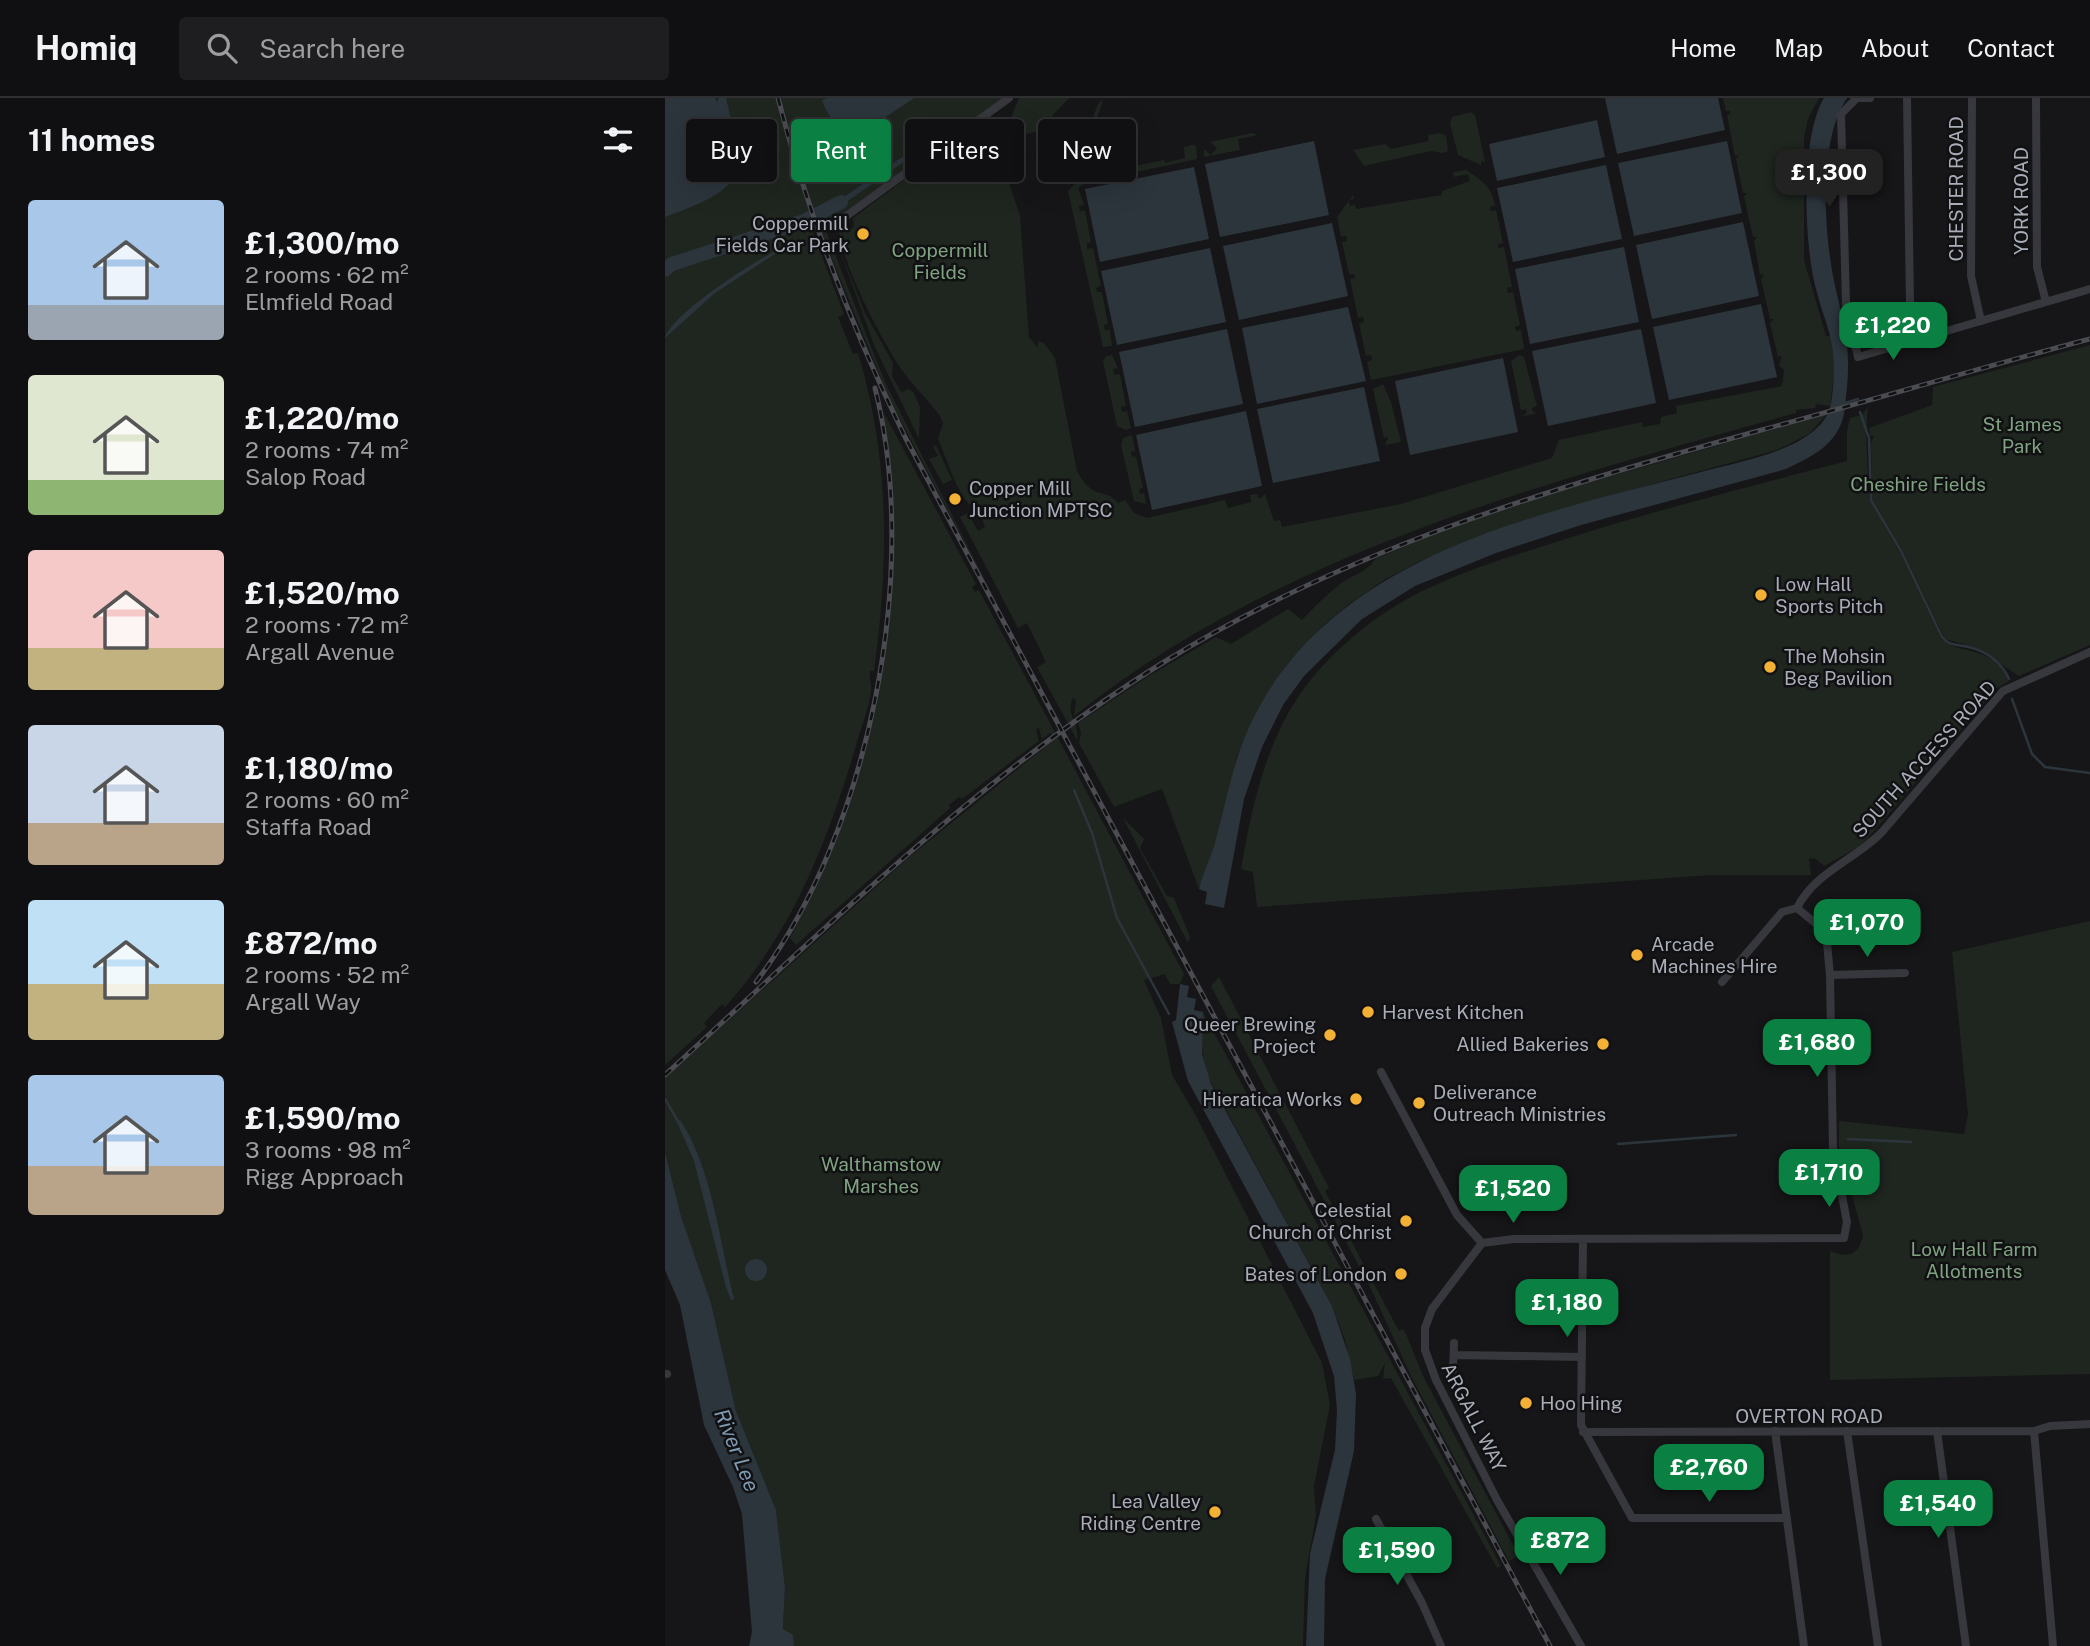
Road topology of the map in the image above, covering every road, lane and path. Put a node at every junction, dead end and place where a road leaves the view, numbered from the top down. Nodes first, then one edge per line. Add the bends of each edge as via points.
1 (1010, 98) edge
2 (1870, 98) edge
3 (1907, 98) edge
4 (1972, 98) edge
5 (2036, 98) edge
6 (845, 217) dead end
7 (2090, 289) edge
8 (2046, 302) junction
9 (1981, 320) junction
10 (1919, 339) junction
11 (2090, 652) edge
12 (1797, 908) junction
13 (1905, 973) dead end
14 (1830, 975) junction
15 (1722, 982) dead end
16 (1381, 1072) dead end
17 (1583, 1240) junction
18 (1482, 1243) junction
19 (1454, 1343) dead end
20 (1454, 1355) junction
21 (1582, 1357) junction
22 (1453, 1370) dead end
23 (2090, 1424) edge
24 (1775, 1431) junction
25 (1847, 1431) junction
26 (1937, 1431) junction
27 (2034, 1431) junction
28 (1583, 1432) junction
29 (1787, 1518) junction
30 (1376, 1519) dead end
31 (1441, 1646) edge
32 (1581, 1646) edge
33 (1804, 1646) edge
34 (1878, 1646) edge
35 (1966, 1646) edge
36 (2053, 1646) edge

1 - 6 street
2 - 10 street via 1857,98 1841,114 1846,304 1858,357
3 - 10 street via 1910,305
4 - 9 street, CHESTER ROAD via 1971,276
5 - 8 street, YORK ROAD via 2037,267
7 - 8 street
8 - 9 street
9 - 10 street
11 - 12 street, SOUTH ACCESS ROAD via 2003,691 1882,832 1865,849 1817,880
12 - 14 street via 1826,932
12 - 15 street, SOUTH ACCESS ROAD via 1779,915
13 - 14 street
14 - 17 street via 1833,1149 1847,1222 1844,1237
16 - 18 street via 1457,1214
17 - 18 street
17 - 21 street
18 - 32 street, ARGALL WAY via 1432,1309 1424,1341 1436,1380
19 - 20 street
20 - 21 street
20 - 22 street
21 - 28 street
23 - 27 street, OVERTON ROAD
24 - 25 street, OVERTON ROAD
24 - 28 street, OVERTON ROAD
24 - 29 street
25 - 26 street, OVERTON ROAD
25 - 34 street
26 - 27 street, OVERTON ROAD
26 - 35 street
27 - 36 street
28 - 29 street via 1632,1518
29 - 33 street
30 - 31 street

